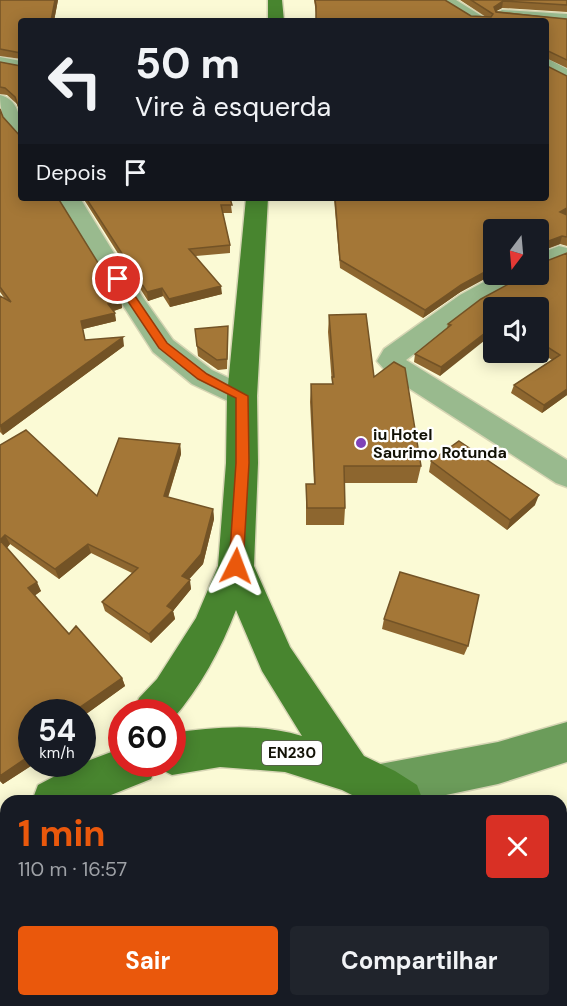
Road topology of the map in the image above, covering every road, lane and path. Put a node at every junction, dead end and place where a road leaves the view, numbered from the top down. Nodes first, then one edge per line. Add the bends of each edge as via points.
1 (274, 0) edge
2 (445, 0) edge
3 (515, 0) edge
4 (497, 17) edge
5 (276, 18) edge
6 (477, 18) edge
7 (532, 18) edge
8 (549, 18) edge
9 (567, 19) edge
10 (0, 62) edge
11 (18, 65) edge
12 (549, 65) edge
13 (567, 77) edge
14 (549, 80) edge
15 (0, 100) edge
16 (18, 124) edge
17 (71, 201) edge
18 (257, 201) edge
19 (497, 285) edge
20 (242, 396) junction
21 (567, 475) edge
22 (236, 566) junction
23 (165, 699) edge
24 (567, 742) edge
25 (186, 752) edge
26 (108, 758) edge
27 (108, 776) edge
28 (377, 786) edge
29 (71, 791) edge

1 - 5 main road
2 - 6 street
3 - 4 street
4 - 7 street
8 - 9 street
10 - 11 street
12 - 13 street
13 - 14 street
15 - 16 street
17 - 20 street via 163,346 202,377
18 - 20 main road, EN230
19 - 21 street via 469,300 391,361 399,370
20 - 22 main road, EN230
22 - 23 main road, EN230 via 211,627
22 - 28 main road, EN230 via 276,659
24 - 28 street via 447,774
25 - 28 main road, EN230 via 220,747 285,751
26 - 29 main road
27 - 29 main road

